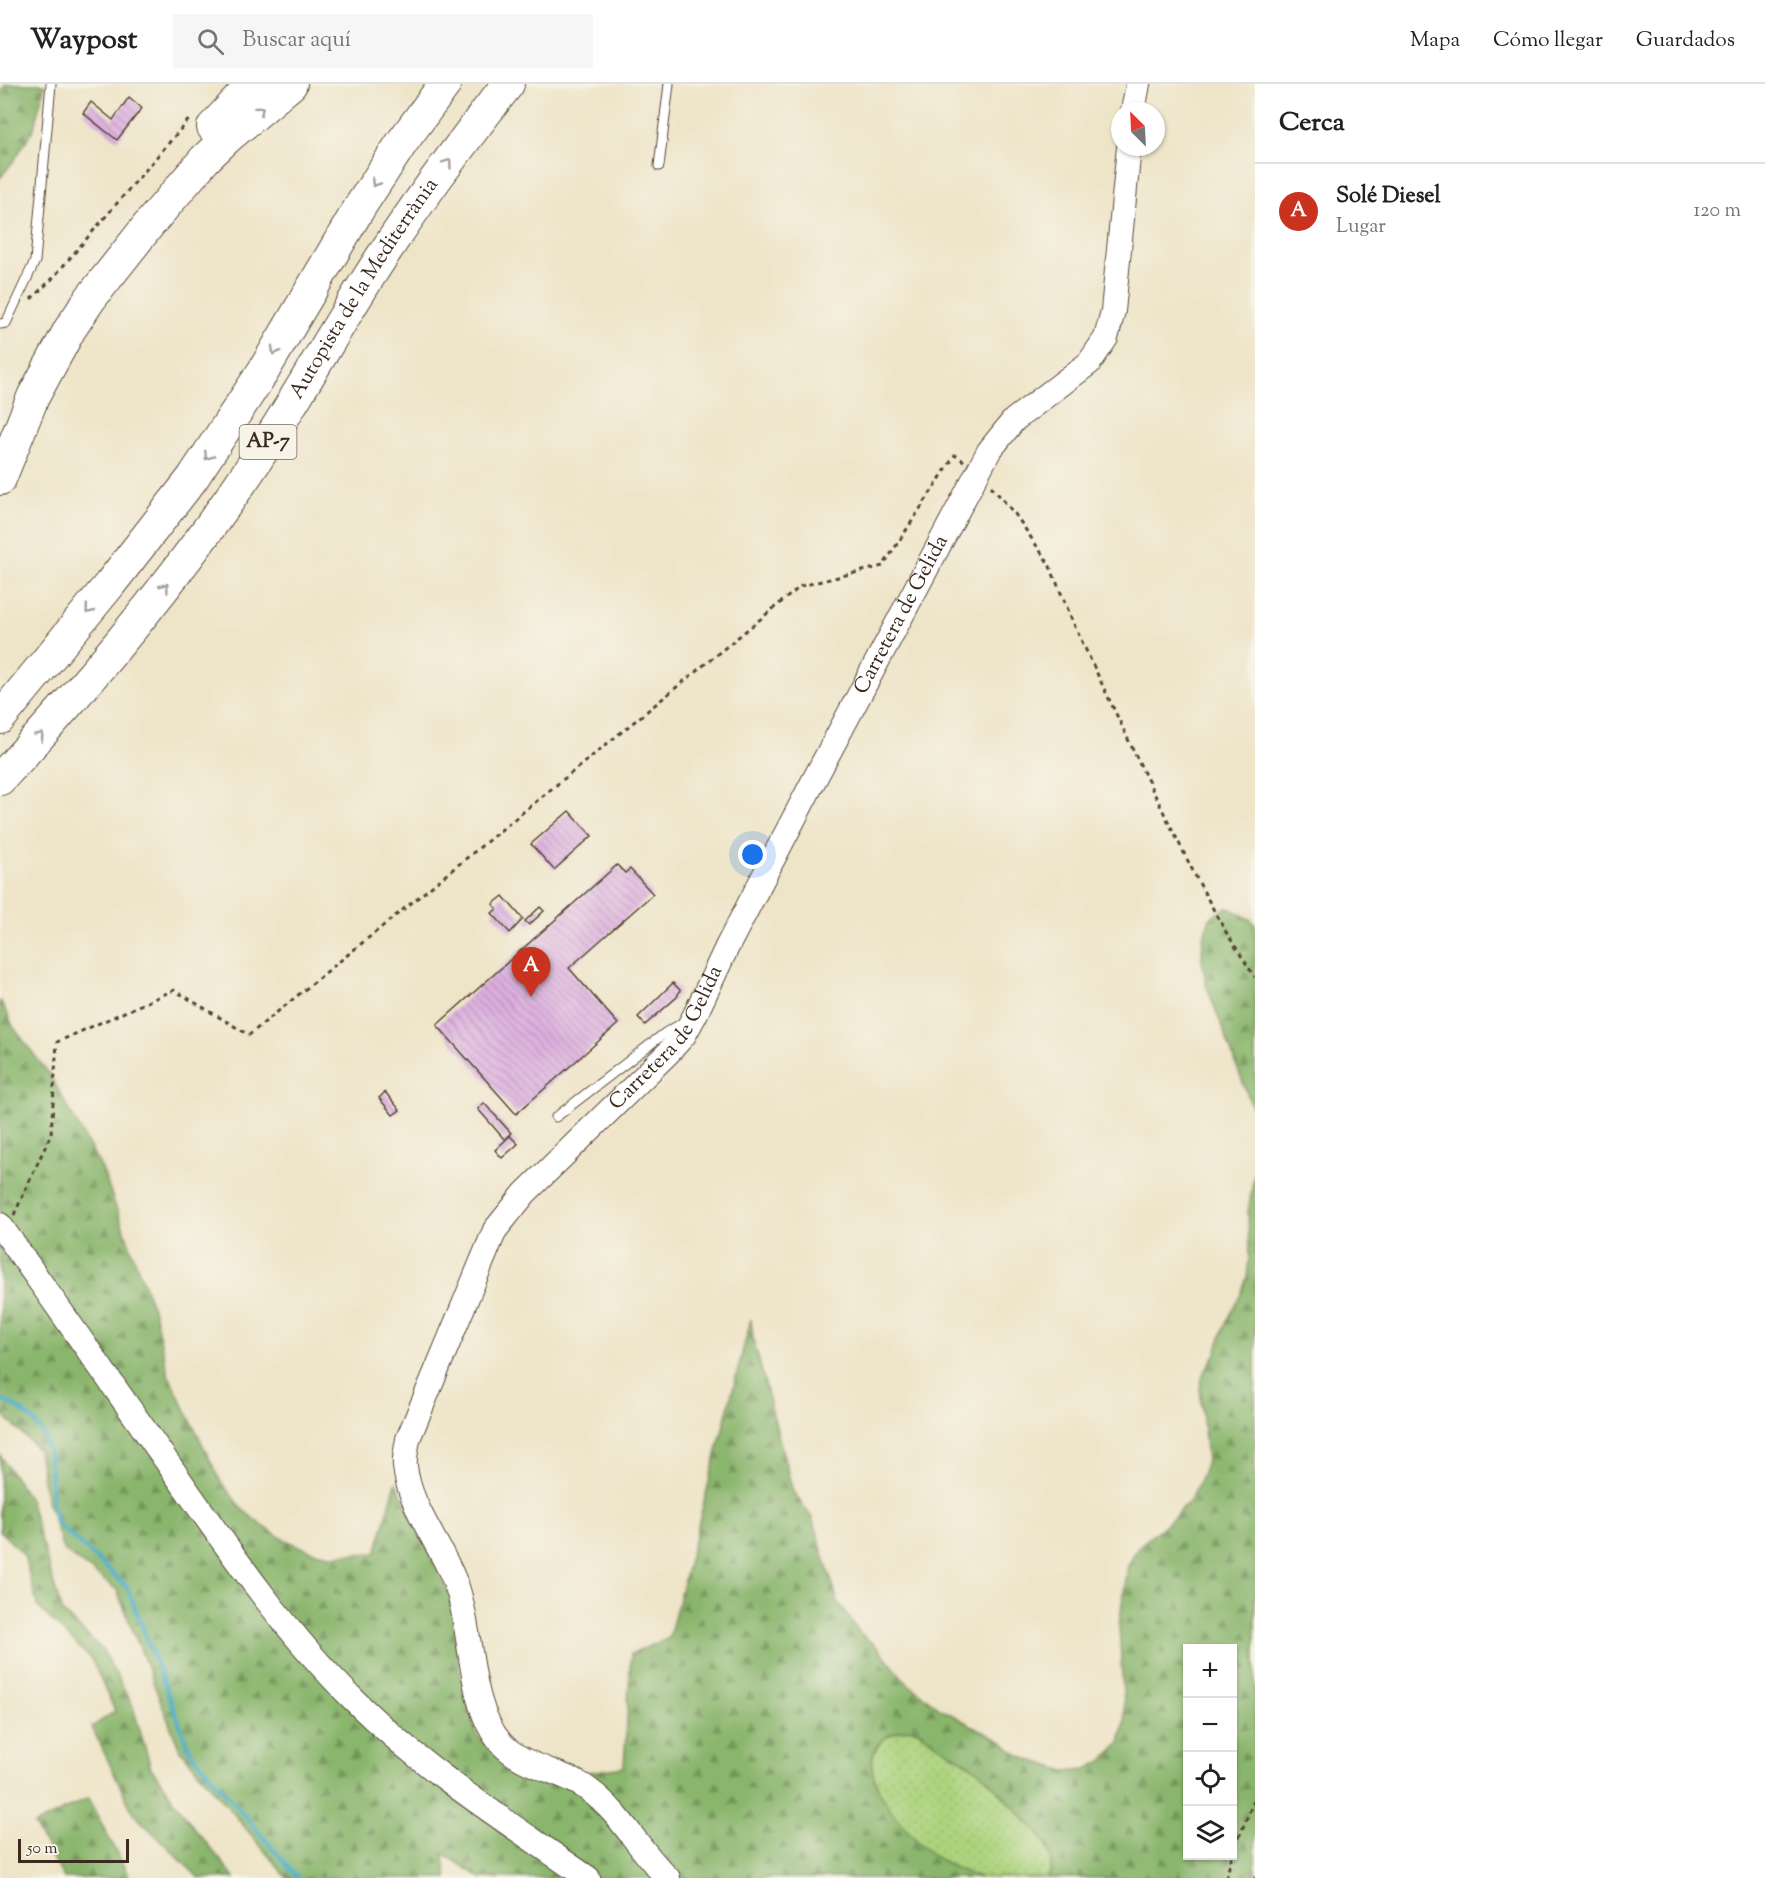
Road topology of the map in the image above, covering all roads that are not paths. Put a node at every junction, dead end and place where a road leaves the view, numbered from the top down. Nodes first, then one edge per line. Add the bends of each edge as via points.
1 (51, 84) edge
2 (253, 84) edge
3 (291, 84) edge
4 (445, 84) edge
5 (508, 84) edge
6 (669, 84) edge
7 (1138, 84) edge
8 (1135, 102) edge
9 (1128, 156) edge
10 (659, 166) dead end
11 (3, 324) edge
12 (0, 436) edge
13 (0, 479) edge
14 (0, 718) edge
15 (0, 779) edge
16 (696, 1016) junction
17 (556, 1117) dead end
18 (3, 1230) edge
19 (588, 1878) edge
20 (668, 1878) edge

1 - 11 lane via 34,261
2 - 12 highway via 173,172 73,293 45,337
13 -> 3 highway via 33,397 90,299 205,159
4 -> 14 highway, Autopista de la Mediterrània / AP-7 via 361,205 264,370 192,479
15 -> 5 highway, Autopista de la Mediterrània / AP-7 via 119,645 198,543 254,464 398,232
6 - 10 lane
7 - 8 street
9 - 16 street, Carretera de Gelida via 1113,311 1106,338 1089,363 1014,420 988,451 791,823
16 - 17 lane via 665,1034
16 - 20 street, Carretera de Gelida via 667,1054 525,1193 495,1230 408,1438 405,1465 411,1493 457,1588 482,1708 490,1727 512,1753 562,1774 594,1794
18 - 19 street via 238,1560 330,1675 379,1724 434,1769

